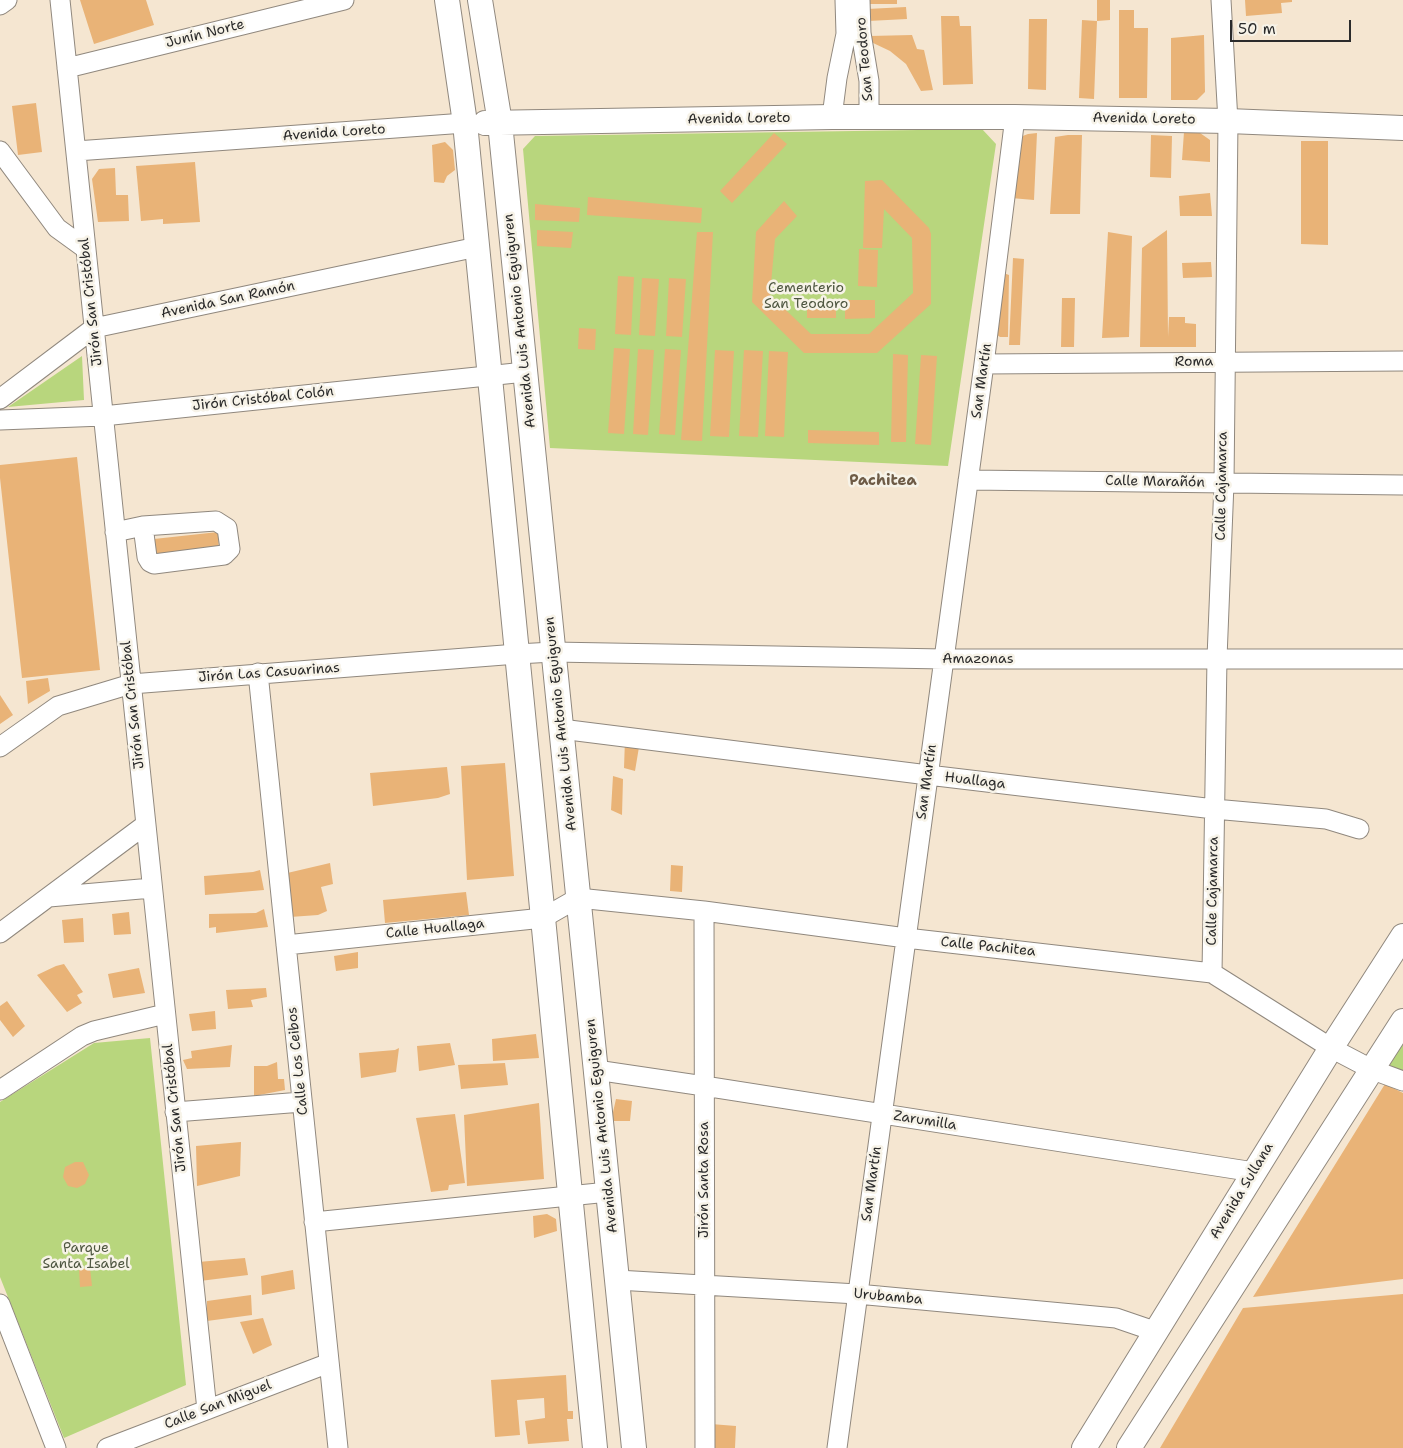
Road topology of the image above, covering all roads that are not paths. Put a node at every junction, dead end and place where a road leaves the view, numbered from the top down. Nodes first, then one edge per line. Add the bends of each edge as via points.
1 (7, 0) edge
2 (60, 0) edge
3 (344, 0) edge
4 (447, 0) edge
5 (480, 0) edge
6 (845, 0) edge
7 (860, 0) edge
8 (1221, 0) edge
9 (0, 5) edge
10 (67, 68) junction
11 (832, 117) junction
12 (1015, 117) junction
13 (869, 118) junction
14 (1228, 121) junction
15 (465, 123) junction
16 (500, 123) junction
17 (1403, 128) edge
18 (0, 151) edge
19 (76, 151) junction
20 (477, 247) junction
21 (86, 249) junction
22 (94, 328) junction
23 (1403, 361) edge
24 (1224, 362) junction
25 (984, 364) junction
26 (525, 372) junction
27 (490, 375) junction
28 (0, 398) edge
29 (103, 416) junction
30 (0, 420) edge
31 (968, 480) junction
32 (1224, 483) junction
33 (1403, 485) edge
34 (143, 526) dead end
35 (115, 532) junction
36 (553, 652) junction
37 (517, 654) junction
38 (1217, 658) junction
39 (944, 659) junction
40 (1403, 659) edge
41 (258, 673) junction
42 (131, 684) junction
43 (561, 729) junction
44 (0, 747) edge
45 (928, 775) junction
46 (1214, 808) junction
47 (145, 825) junction
48 (1359, 829) dead end
49 (152, 888) junction
50 (48, 897) junction
51 (578, 898) junction
52 (704, 911) junction
53 (543, 918) junction
54 (0, 934) edge
55 (1403, 936) edge
56 (906, 938) junction
57 (286, 945) junction
58 (1212, 973) junction
59 (165, 1014) junction
60 (1403, 1021) edge
61 (1331, 1048) junction
62 (596, 1070) junction
63 (1373, 1070) junction
64 (1403, 1082) edge
65 (704, 1086) junction
66 (0, 1090) edge
67 (302, 1102) junction
68 (175, 1112) junction
69 (882, 1114) junction
70 (1254, 1172) junction
71 (608, 1192) junction
72 (570, 1195) junction
73 (314, 1222) junction
74 (617, 1280) junction
75 (704, 1285) junction
76 (857, 1294) junction
77 (0, 1304) edge
78 (4, 1328) edge
79 (1157, 1332) junction
80 (329, 1363) junction
81 (207, 1410) junction
82 (56, 1448) edge
83 (107, 1448) edge
84 (338, 1448) edge
85 (595, 1448) edge
86 (634, 1448) edge
87 (705, 1448) edge
88 (837, 1448) edge
89 (1084, 1448) edge
90 (1129, 1448) edge

1 - 9 street
2 - 10 street, Jirón San Cristóbal
3 - 10 street, Junín Norte
4 - 15 main road
5 - 16 main road, Avenida Luis Antonio Eguiguren
6 - 11 street, San Teodoro via 846,34 836,78
7 - 13 street, San Teodoro via 861,33 869,82
8 - 14 street, Calle Cajamarca
10 - 19 street, Jirón San Cristóbal
11 - 13 main road, Avenida Loreto
11 - 16 main road, Avenida Loreto
12 - 13 main road, Avenida Loreto
12 - 14 main road, Avenida Loreto
12 - 25 street, San Martín
14 - 17 main road, Avenida Loreto
14 - 24 street, Calle Cajamarca
15 - 16 main road, Avenida Loreto
15 - 19 street, Avenida Loreto
15 - 20 main road
16 - 26 main road, Avenida Luis Antonio Eguiguren
18 - 21 street via 57,228
19 - 21 street, Jirón San Cristóbal
20 - 22 street, Avenida San Ramón
20 - 27 main road
21 - 22 street, Jirón San Cristóbal
22 - 28 street, Avenida San Ramón
22 - 29 street, Jirón San Cristóbal
23 - 24 street, Roma
24 - 25 street, Roma
24 - 32 street, Calle Cajamarca
25 - 31 street, San Martín
26 - 27 street, Jirón Cristóbal Colón
26 - 36 main road, Avenida Luis Antonio Eguiguren
27 - 29 street, Jirón Cristóbal Colón
27 - 37 main road
29 - 30 street, Jirón Cristóbal Colón
29 - 35 street, Jirón San Cristóbal
31 - 32 street, Calle Marañón
31 - 39 street, San Martín
32 - 33 street, Calle Marañón
32 - 38 street, Calle Cajamarca
34 - 35 street
35 - 42 street, Jirón San Cristóbal
36 - 37 street, Jirón Las Casuarinas
36 - 39 street, Amazonas
36 - 43 main road, Avenida Luis Antonio Eguiguren
37 - 41 street, Jirón Las Casuarinas
37 - 53 main road
38 - 39 street, Amazonas
38 - 40 street, Amazonas
38 - 46 street, Calle Cajamarca
39 - 45 street, San Martín
41 - 42 street, Jirón Las Casuarinas
41 - 57 street, Calle Los Ceibos
42 - 44 street, Jirón Las Casuarinas via 58,706
42 - 47 street, Jirón San Cristóbal
43 - 45 street, Huallaga
43 - 51 main road, Avenida Luis Antonio Eguiguren
45 - 46 street, Huallaga
45 - 56 street, San Martín
46 - 48 street, Huallaga via 1326,819
46 - 58 street, Calle Cajamarca
47 - 49 street, Jirón San Cristóbal
47 - 50 street
49 - 50 street
49 - 59 street, Jirón San Cristóbal
50 - 54 street
51 - 52 street, Calle Pachitea
51 - 53 street, Calle Huallaga
51 - 62 main road, Avenida Luis Antonio Eguiguren
52 - 56 street, Calle Pachitea
52 - 65 street, Jirón Santa Rosa
53 - 57 street, Calle Huallaga
53 - 72 main road
55 - 61 main road, Avenida Sullana
56 - 58 street, Calle Pachitea
56 - 69 street, San Martín
57 - 67 street, Calle Los Ceibos
58 - 61 street, Calle Pachitea
59 - 66 street via 82,1036
59 - 68 street, Jirón San Cristóbal
60 - 63 main road
61 - 63 street, Calle Pachitea
61 - 70 main road, Avenida Sullana
62 - 65 street, Zarumilla
62 - 71 main road, Avenida Luis Antonio Eguiguren
63 - 64 street, Calle Pachitea
63 - 90 main road
65 - 69 street, Zarumilla
65 - 75 street, Jirón Santa Rosa
67 - 68 street
67 - 73 street, Calle Los Ceibos
68 - 81 street, Jirón San Cristóbal
69 - 70 street, Zarumilla
69 - 76 street, San Martín
70 - 79 main road, Avenida Sullana
71 - 72 street
71 - 74 main road, Avenida Luis Antonio Eguiguren
72 - 73 street
72 - 85 main road
73 - 80 street, Calle Los Ceibos
74 - 75 street, Urubamba
74 - 86 main road, Avenida Luis Antonio Eguiguren
75 - 76 street, Urubamba
75 - 87 street, Jirón Santa Rosa
76 - 79 street, Urubamba via 1116,1318
76 - 88 street, San Martín
77 - 78 street
78 - 82 street
79 - 89 main road, Avenida Sullana
80 - 81 street, Calle San Miguel
80 - 84 street, Calle Los Ceibos
81 - 83 street, Calle San Miguel

